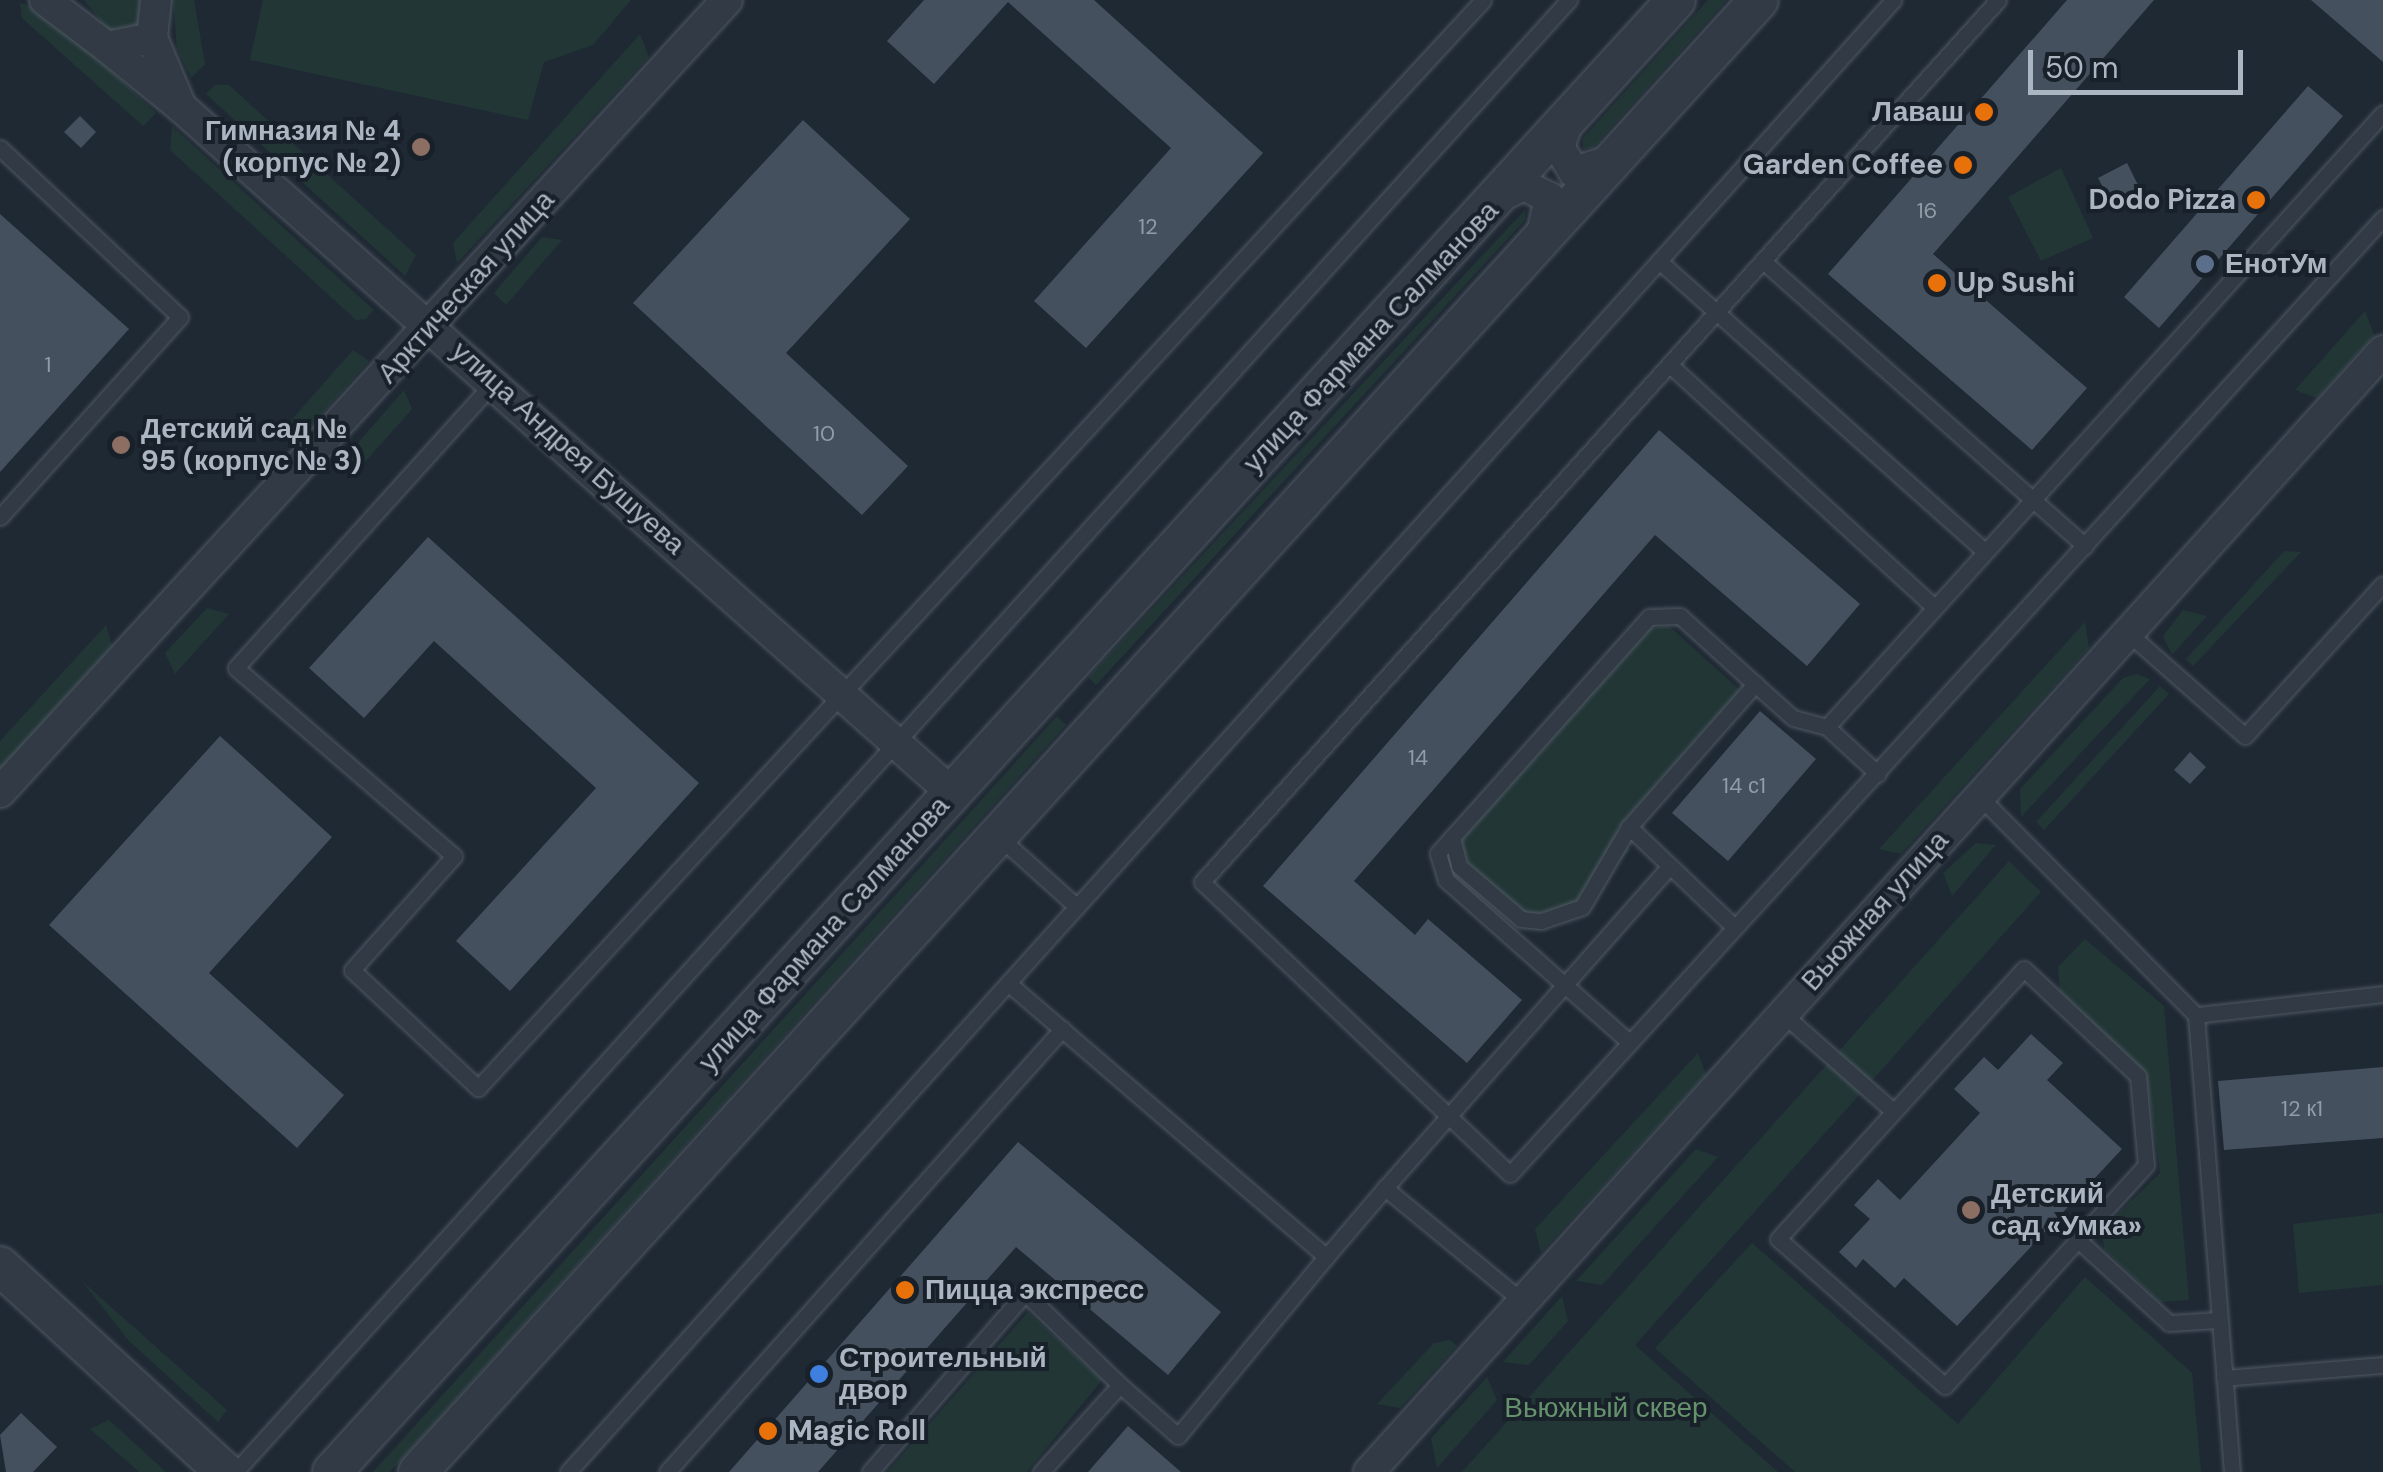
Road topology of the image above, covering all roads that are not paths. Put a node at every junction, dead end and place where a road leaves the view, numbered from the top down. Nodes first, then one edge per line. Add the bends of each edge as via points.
1 (46, 0) edge
2 (156, 0) edge
3 (727, 0) edge
4 (1483, 0) edge
5 (1569, 0) edge
6 (1676, 0) edge
7 (1759, 0) edge
8 (1893, 0) edge
9 (1998, 0) edge
10 (73, 8) edge
11 (152, 38) junction
12 (107, 48) junction
13 (181, 107) junction
14 (2383, 112) edge
15 (1568, 120) junction
16 (0, 148) edge
17 (1613, 160) junction
18 (1499, 196) junction
19 (2383, 218) edge
20 (1541, 239) junction
21 (1659, 261) junction
22 (1764, 261) junction
23 (1717, 312) junction
24 (432, 326) junction
25 (2383, 351) edge
26 (1670, 365) junction
27 (494, 381) junction
28 (2031, 498) junction
29 (0, 517) edge
30 (2085, 546) junction
31 (1984, 551) junction
32 (2383, 584) edge
33 (1934, 608) junction
34 (2128, 632) junction
35 (1755, 684) junction
36 (842, 695) junction
37 (1827, 727) junction
38 (896, 743) junction
39 (1878, 774) junction
40 (0, 792) edge
41 (952, 793) junction
42 (1978, 796) junction
43 (1630, 827) junction
44 (994, 832) junction
45 (1452, 837) junction
46 (1668, 868) junction
47 (1076, 908) junction
48 (1731, 924) junction
49 (1008, 983) junction
50 (1564, 987) junction
51 (2383, 994) edge
52 (1783, 1014) junction
53 (2196, 1015) junction
54 (1062, 1029) junction
55 (1628, 1040) junction
56 (1892, 1110) junction
57 (1446, 1116) junction
58 (1384, 1188) junction
59 (2078, 1240) junction
60 (1326, 1256) junction
61 (0, 1266) edge
62 (1522, 1301) junction
63 (2218, 1320) junction
64 (2383, 1365) edge
65 (2224, 1378) junction
66 (1120, 1385) junction
67 (1384, 1466) edge
68 (225, 1472) edge
69 (235, 1472) edge
70 (332, 1472) edge
71 (418, 1472) edge
72 (568, 1472) edge
73 (667, 1472) edge
74 (870, 1472) edge
75 (1042, 1472) edge
76 (2232, 1472) edge

1 - 10 street, улица Андрея Бушуева
2 - 11 street
3 - 24 street, Арктическая улица
4 - 36 lane
5 - 38 lane
6 - 15 street
7 - 17 street
8 - 21 lane
9 - 22 lane
10 - 12 street, улица Андрея Бушуева
11 - 12 street
11 - 13 street
12 - 13 street, улица Андрея Бушуева
13 - 24 street, улица Андрея Бушуева
14 - 28 lane
15 - 17 street via 1559,147 1574,172
15 - 18 street
16 - 29 lane via 180,317
17 - 20 street
18 - 20 street, улица Фармана Салманова via 1524,184 1550,198
18 - 41 street, улица Фармана Салманова
19 - 30 lane
20 - 44 street, улица Фармана Салманова
21 - 23 lane
21 - 47 lane
22 - 23 lane
22 - 28 lane
23 - 26 lane
23 - 31 lane
24 - 27 street, улица Андрея Бушуева
24 - 40 street, Арктическая улица
25 - 34 street, Вьюжная улица
26 - 33 lane
26 - 57 lane via 1202,882
27 - 36 street, улица Андрея Бушуева
27 - 36 lane via 236,668 454,856 352,970 478,1088
28 - 30 lane
28 - 31 lane
30 - 39 lane
31 - 33 lane
32 - 34 lane via 2244,736
33 - 37 lane
34 - 42 street, Вьюжная улица
35 - 37 lane via 1793,718
35 - 43 lane
35 - 45 lane via 1680,616 1649,618
36 - 38 street, улица Андрея Бушуева
37 - 39 lane
38 - 41 street, улица Андрея Бушуева
38 - 69 lane
39 - 48 lane
41 - 70 street, улица Фармана Салманова
42 - 52 street, Вьюжная улица
42 - 53 lane
43 - 45 lane via 1582,907 1541,921 1521,919 1459,866
43 - 46 lane
44 - 47 lane
44 - 71 street, улица Фармана Салманова
45 - 50 lane via 1438,853 1446,880
46 - 48 lane
46 - 50 lane
47 - 49 lane
48 - 55 lane
49 - 54 lane
49 - 72 lane
50 - 55 lane
50 - 57 lane
51 - 53 lane
52 - 56 lane
52 - 62 street, Вьюжная улица
53 - 63 lane
54 - 60 lane
54 - 73 lane
55 - 57 lane via 1510,1174
56 - 59 lane via 2024,968 2138,1076 2146,1165
56 - 59 lane via 1778,1239 1945,1386
57 - 58 lane
58 - 60 lane
58 - 62 lane
59 - 63 lane via 2168,1323
60 - 66 lane via 1178,1436
61 - 68 street
62 - 67 street, Вьюжная улица
63 - 65 lane
64 - 65 lane
65 - 76 lane
66 - 74 lane via 1024,1293
66 - 75 lane

